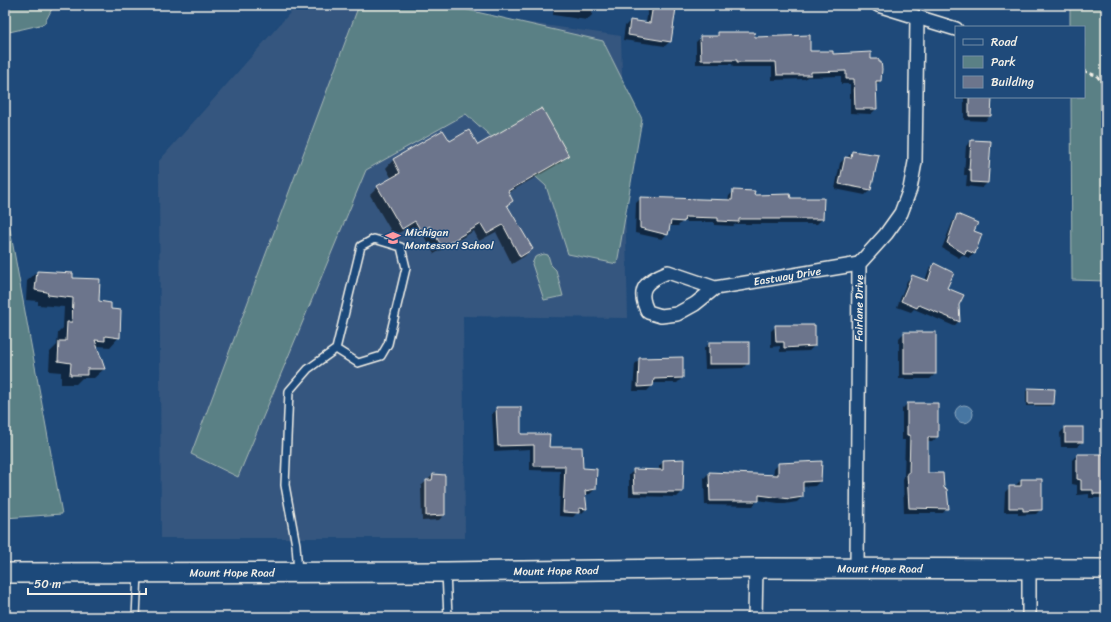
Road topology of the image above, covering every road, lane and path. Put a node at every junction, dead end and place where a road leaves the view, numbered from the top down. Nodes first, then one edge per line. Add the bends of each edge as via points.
1 (878, 5) edge
2 (917, 18) junction
3 (955, 29) edge
4 (1085, 71) edge
5 (1106, 88) edge
6 (859, 264) junction
7 (716, 288) junction
8 (336, 349) junction
9 (756, 568) junction
10 (856, 568) junction
11 (1029, 568) junction
12 (1106, 569) edge
13 (138, 572) junction
14 (298, 572) junction
15 (446, 572) junction
16 (5, 573) edge
17 (136, 617) edge
18 (448, 617) edge
19 (755, 617) edge
20 (1029, 617) edge

1 - 2 street
2 - 3 street
2 - 6 street, Fairlane Drive via 915,162 910,189 901,213
4 - 5 path via 1097,76
6 - 7 street, Eastway Drive
6 - 10 street, Fairlane Drive
7 - 7 street, Eastway Drive via 668,272 651,279 645,286 643,303 648,312 661,316 677,314
8 - 8 lane via 358,363 381,356 388,344 406,268 401,247 374,239 361,246
8 - 14 lane via 308,369 289,391 285,485 296,545
9 - 10 street, Mount Hope Road
9 - 15 street, Mount Hope Road
9 - 19 street
10 - 11 street, Mount Hope Road
11 - 12 street, Mount Hope Road
11 - 20 street
13 - 14 street, Mount Hope Road
13 - 16 street, Mount Hope Road
13 - 17 lane
14 - 15 street, Mount Hope Road
15 - 18 lane

